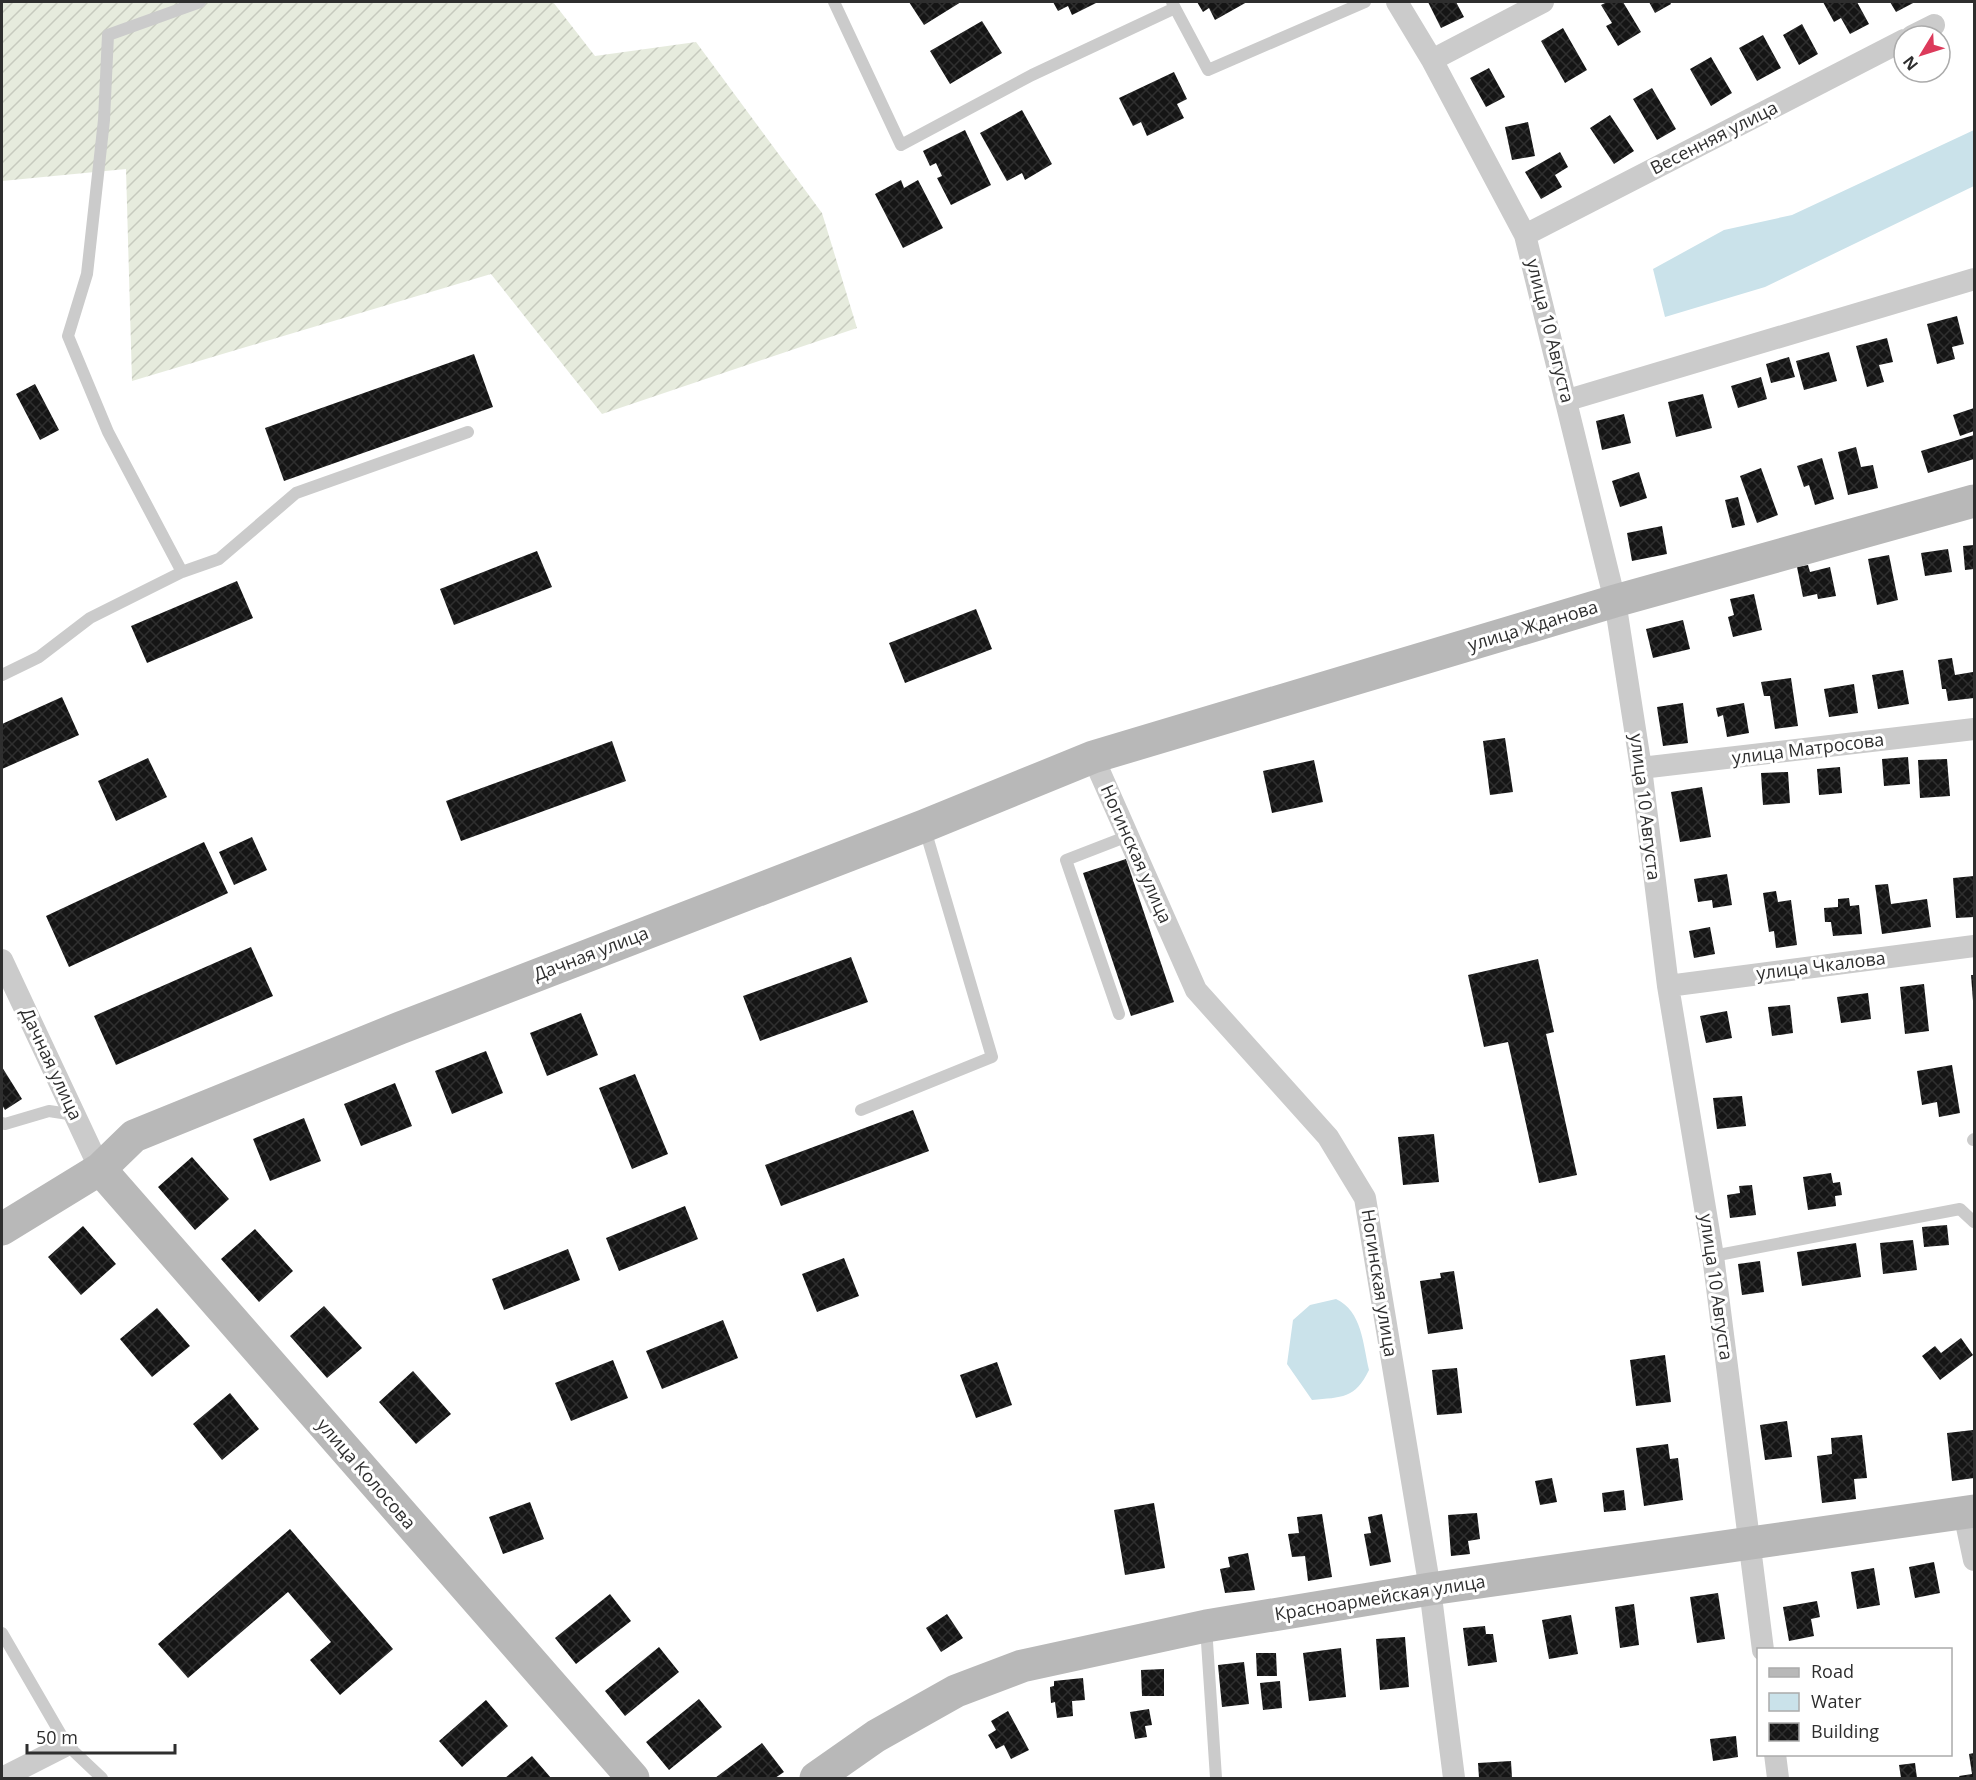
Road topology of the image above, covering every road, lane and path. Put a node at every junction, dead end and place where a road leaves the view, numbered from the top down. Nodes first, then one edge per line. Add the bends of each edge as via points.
1 (200, 2) edge
2 (834, 2) edge
3 (1365, 2) edge
4 (1397, 2) edge
5 (1543, 2) edge
6 (1173, 5) edge
7 (1892, 46) edge
8 (1432, 60) junction
9 (1525, 235) junction
10 (1974, 279) edge
11 (1568, 400) junction
12 (468, 432) dead end
13 (1974, 501) edge
14 (182, 572) junction
15 (1616, 601) junction
16 (2, 675) edge
17 (1974, 729) edge
18 (1093, 757) junction
19 (1641, 768) junction
20 (924, 826) junction
21 (1128, 836) junction
22 (1974, 946) edge
23 (2, 960) edge
24 (1668, 986) junction
25 (1119, 1014) dead end
26 (861, 1110) dead end
27 (75, 1115) junction
28 (2, 1123) edge
29 (100, 1169) junction
30 (1974, 1222) edge
31 (2, 1229) edge
32 (1713, 1256) junction
33 (1969, 1512) edge
34 (1750, 1542) junction
35 (1974, 1560) edge
36 (1430, 1589) junction
37 (1206, 1626) junction
38 (2, 1633) edge
39 (1763, 1648) edge
40 (67, 1745) junction
41 (1775, 1756) edge
42 (2, 1779) edge
43 (102, 1779) edge
44 (633, 1779) edge
45 (816, 1779) edge
46 (1216, 1779) edge
47 (1454, 1779) edge
48 (1778, 1779) edge

1 - 14 lane via 108,35 104,120 87,274 68,336 108,432
2 - 6 lane via 901,145
3 - 6 lane via 1208,70
4 - 8 street, улица 10 Августа
5 - 8 street
7 - 9 street, Весенняя улица
8 - 9 street, улица 10 Августа
9 - 11 street, улица 10 Августа
10 - 11 street
11 - 15 street, улица 10 Августа
12 - 14 lane via 296,493 219,559
13 - 15 street, улица Жданова
14 - 16 lane via 90,618 39,657
15 - 18 street, улица Жданова
15 - 19 street, улица 10 Августа
17 - 19 street, улица Матросова
18 - 20 street, Дачная улица
18 - 21 street, Ногинская улица
19 - 24 street, улица 10 Августа
20 - 26 lane via 992,1057
20 - 29 street, Дачная улица via 400,1028 134,1136
21 - 25 lane via 1066,860
21 - 36 street, Ногинская улица via 1196,990 1328,1137 1365,1198
22 - 24 street, улица Чкалова
23 - 27 street, Дачная улица
24 - 32 street, улица 10 Августа
27 - 28 lane via 49,1111
27 - 29 street, Дачная улица
29 - 31 street, Дачная улица
29 - 44 street, улица Колосова
30 - 32 lane via 1960,1209
32 - 34 street, улица 10 Августа
33 - 34 street, Красноармейская улица
33 - 35 street
34 - 36 street, Красноармейская улица
34 - 39 street, улица 10 Августа
36 - 37 street, Красноармейская улица
36 - 47 street, Ногинская улица
37 - 45 street, Красноармейская улица via 1022,1666 956,1691 876,1736
37 - 46 lane
38 - 40 lane
40 - 42 street
40 - 43 lane
41 - 48 street

